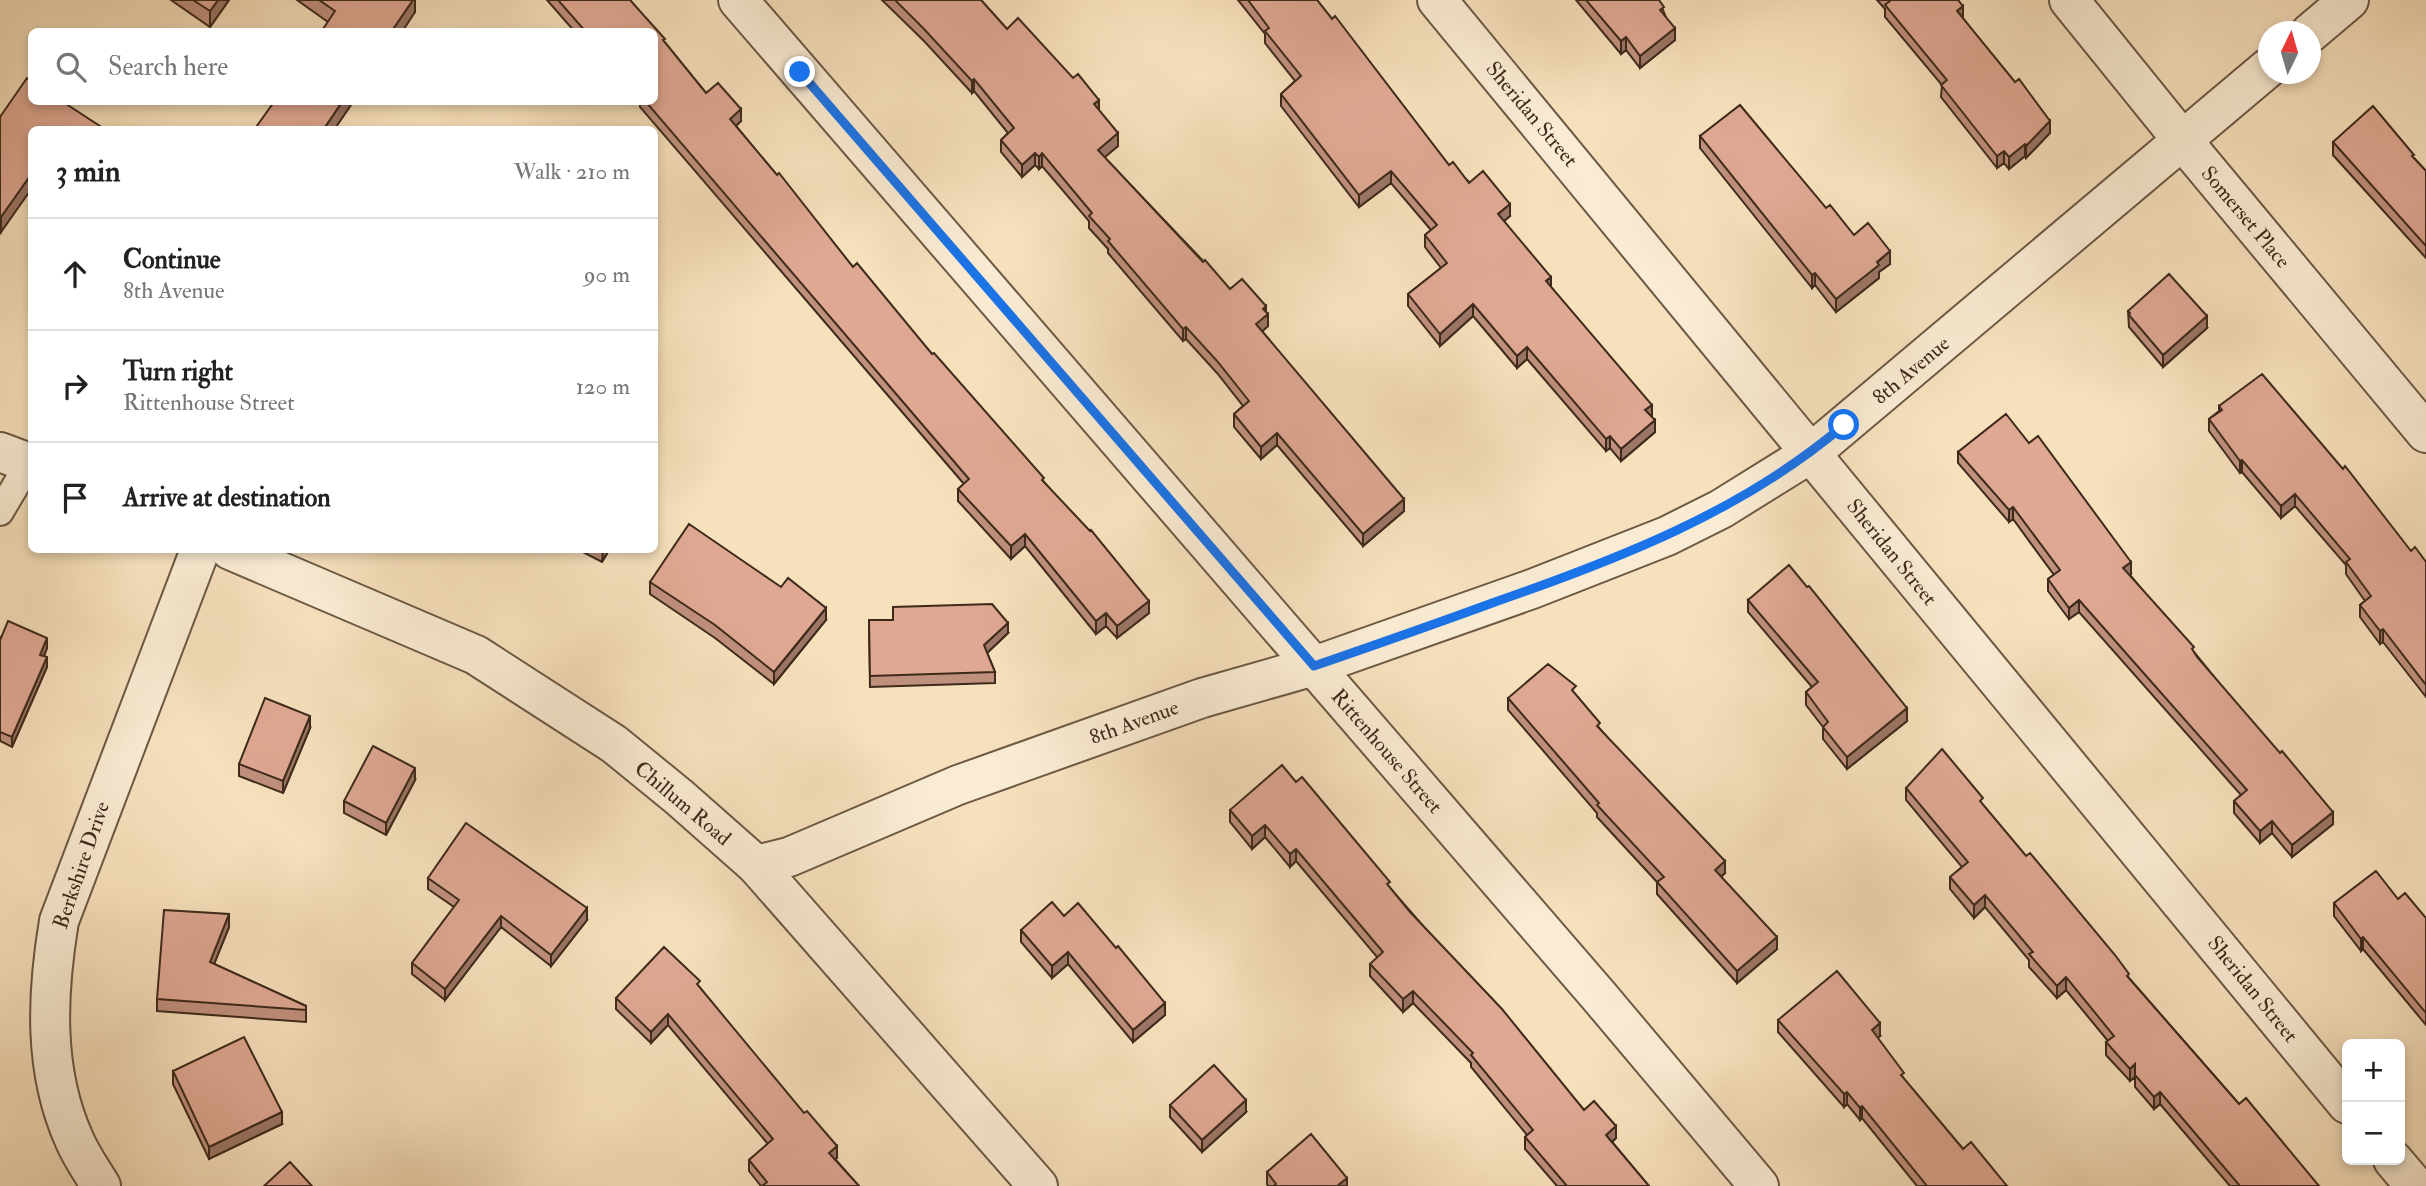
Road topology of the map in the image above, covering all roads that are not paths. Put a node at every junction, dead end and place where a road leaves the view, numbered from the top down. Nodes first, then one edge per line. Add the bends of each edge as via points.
1 (738, 0) edge
2 (1437, 0) edge
3 (2068, 0) edge
4 (2349, 0) edge
5 (2321, 24) edge
6 (2258, 77) edge
7 (2183, 141) junction
8 (2426, 433) edge
9 (1811, 453) junction
10 (20, 460) edge
11 (0, 512) edge
12 (199, 553) edge
13 (237, 553) edge
14 (1314, 666) junction
15 (756, 865) junction
16 (2345, 1102) edge
17 (2397, 1165) edge
18 (101, 1186) edge
19 (1038, 1186) edge
20 (1759, 1186) edge
21 (2415, 1186) edge

1 - 14 street, Rittenhouse Street
2 - 9 street, Sheridan Street
3 - 7 street, Somerset Place
4 - 5 street
6 - 7 street, 8th Avenue
7 - 8 street, Somerset Place
7 - 9 street, 8th Avenue
9 - 14 street, 8th Avenue via 1721,509 1656,541
9 - 16 street, Sheridan Street
10 - 11 lane
12 - 18 street, Berkshire Drive via 59,921 51,970 51,1052 58,1089 74,1140
13 - 15 street, Chillum Road via 475,655 614,744
14 - 15 street, 8th Avenue via 1202,698 958,785 789,857
14 - 20 street, Rittenhouse Street
15 - 19 street, Chillum Road
17 - 21 street

